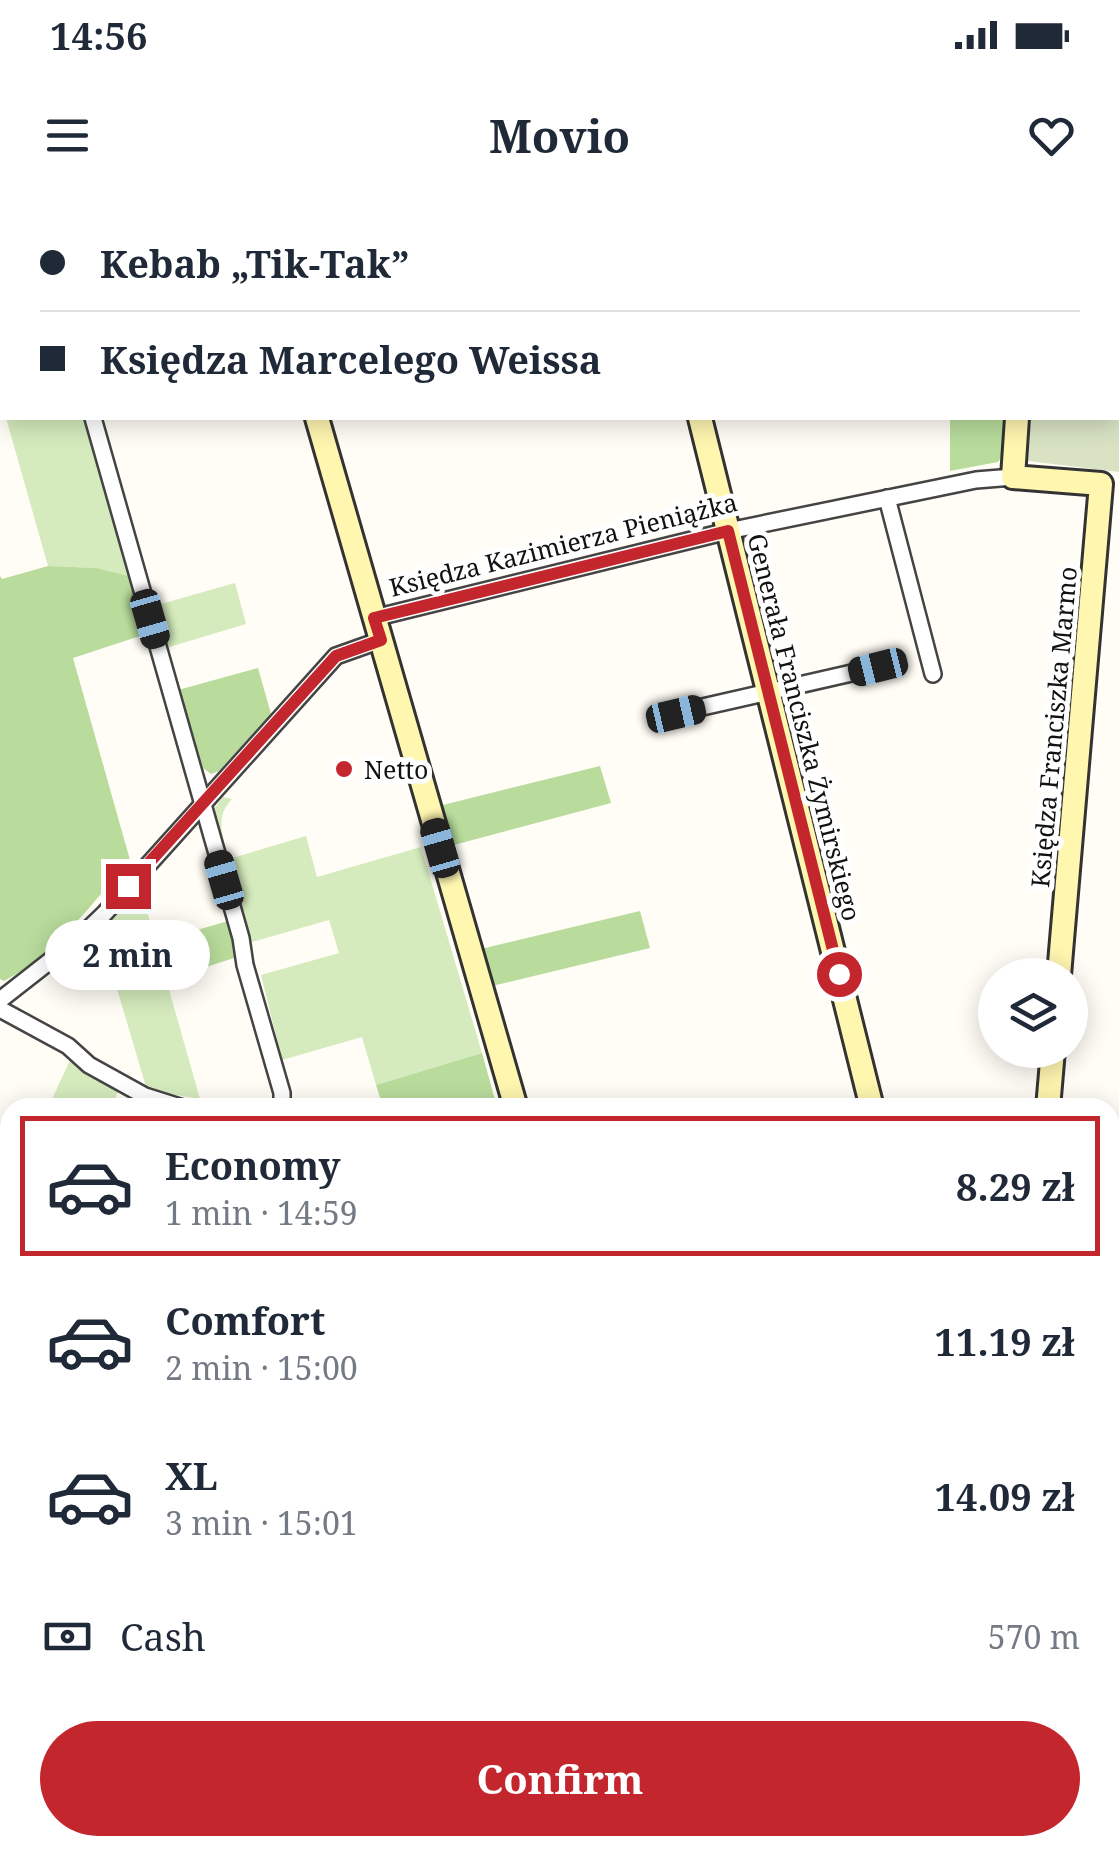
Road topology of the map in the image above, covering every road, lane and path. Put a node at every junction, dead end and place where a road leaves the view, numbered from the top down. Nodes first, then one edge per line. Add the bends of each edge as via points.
1 (94, 420) edge
2 (318, 420) edge
3 (700, 420) edge
4 (1016, 420) edge
5 (1012, 477) junction
6 (1110, 486) edge
7 (887, 498) junction
8 (728, 531) junction
9 (378, 629) junction
10 (878, 667) dead end
11 (933, 674) dead end
12 (770, 691) junction
13 (676, 714) dead end
14 (202, 802) junction
15 (1061, 958) edge
16 (0, 1000) edge
17 (0, 1009) edge
18 (1051, 1068) edge
19 (151, 1098) edge
20 (282, 1098) edge
21 (513, 1098) edge
22 (870, 1098) edge
23 (1049, 1098) edge

1 - 14 street
2 - 9 street
3 - 8 street, Generała Franciszka Żymirskiego
4 - 5 street
5 - 6 street, Księdza Kazimierza Pieniążka
5 - 7 street, Księdza Kazimierza Pieniążka
6 - 15 street, Księdza Franciszka Marmo
7 - 8 street, Księdza Kazimierza Pieniążka
7 - 11 street
8 - 9 street, Księdza Kazimierza Pieniążka
8 - 12 street, Generała Franciszka Żymirskiego
9 - 14 street, Księdza Kazimierza Pieniążka via 336,656
9 - 21 street
10 - 12 street
12 - 13 street
12 - 22 street, Generała Franciszka Żymirskiego
14 - 16 street, Księdza Kazimierza Pieniążka via 104,914
14 - 20 street
17 - 19 street
18 - 23 street

